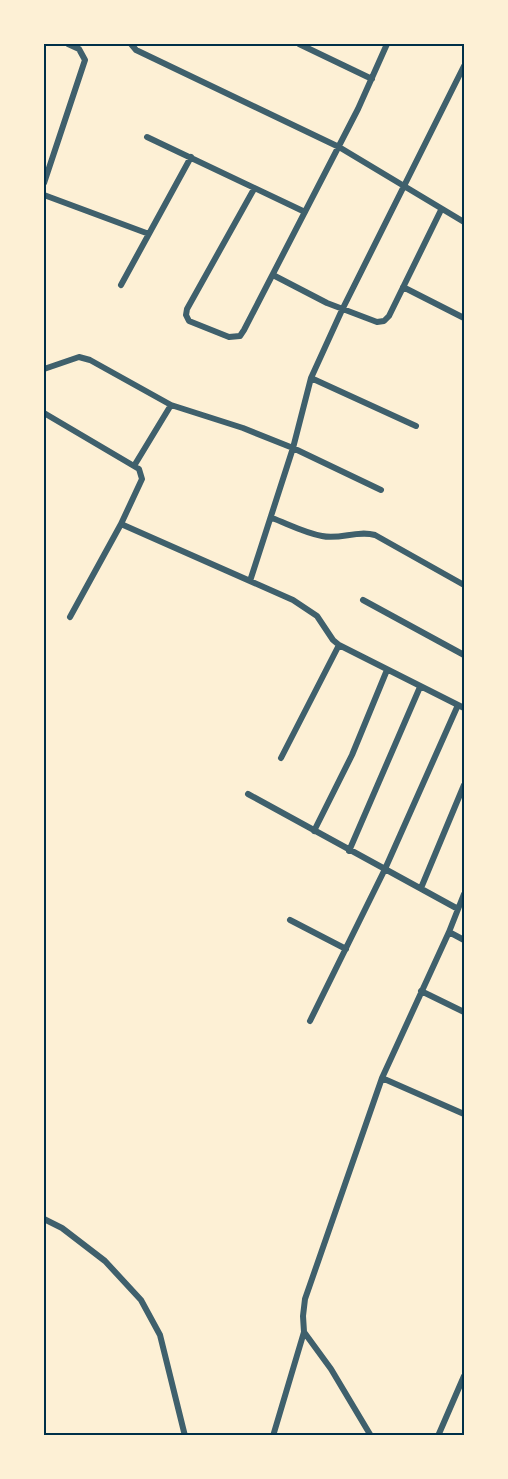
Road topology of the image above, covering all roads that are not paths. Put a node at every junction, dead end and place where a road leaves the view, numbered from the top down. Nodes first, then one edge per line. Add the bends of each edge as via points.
1 (68, 44) edge
2 (131, 44) edge
3 (299, 44) edge
4 (387, 44) edge
5 (465, 66) edge
6 (372, 79) junction
7 (147, 137) dead end
8 (339, 147) junction
9 (190, 157) junction
10 (44, 183) edge
11 (405, 187) junction
12 (254, 189) junction
13 (44, 195) edge
14 (441, 210) junction
15 (305, 212) junction
16 (465, 222) edge
17 (149, 234) junction
18 (273, 275) junction
19 (121, 285) dead end
20 (404, 287) junction
21 (342, 310) junction
22 (465, 318) edge
23 (44, 369) edge
24 (310, 378) junction
25 (171, 405) junction
26 (44, 412) edge
27 (416, 426) dead end
28 (293, 448) junction
29 (134, 465) junction
30 (381, 490) dead end
31 (272, 518) junction
32 (121, 524) junction
33 (250, 581) junction
34 (465, 585) edge
35 (363, 600) dead end
36 (70, 617) dead end
37 (339, 645) junction
38 (465, 655) edge
39 (387, 670) junction
40 (420, 687) junction
41 (461, 706) edge
42 (281, 758) dead end
43 (465, 785) edge
44 (248, 794) dead end
45 (314, 831) junction
46 (349, 851) junction
47 (385, 869) junction
48 (421, 888) junction
49 (465, 894) edge
50 (458, 909) junction
51 (290, 920) dead end
52 (449, 932) junction
53 (465, 940) edge
54 (346, 949) junction
55 (421, 991) junction
56 (465, 1012) edge
57 (310, 1021) dead end
58 (382, 1078) junction
59 (465, 1114) edge
60 (44, 1219) edge
61 (304, 1332) junction
62 (465, 1376) edge
63 (185, 1436) edge
64 (273, 1436) edge
65 (371, 1436) edge
66 (438, 1436) edge

1 - 10 street via 79,49 85,60
2 - 8 street via 136,50
3 - 6 street
4 - 6 street
5 - 11 street
6 - 8 street
7 - 9 street
8 - 11 street
8 - 15 street
9 - 12 street
9 - 17 street
11 - 14 street
11 - 21 street
12 - 15 street
12 - 18 street via 187,309 189,321 228,337 240,336
13 - 17 street
14 - 16 street
14 - 20 street
15 - 18 street
17 - 19 street
18 - 21 street
20 - 21 street via 384,321
20 - 22 street
21 - 24 street
23 - 25 street via 78,357 90,360
24 - 27 street
24 - 28 street
25 - 28 street
25 - 29 street
26 - 29 street
28 - 30 street
28 - 31 street
29 - 32 street via 142,479
31 - 33 street
31 - 34 street via 322,536 363,532 375,535
32 - 33 street
32 - 36 street
33 - 37 street via 312,612
35 - 38 street
37 - 39 street
37 - 42 street
39 - 40 street
39 - 45 street via 352,755
40 - 41 street
40 - 46 street
41 - 47 street
43 - 48 street
44 - 45 street
45 - 46 street
46 - 47 street
47 - 48 street
47 - 54 street
48 - 50 street
49 - 50 street
50 - 52 street
51 - 54 street
52 - 53 street
52 - 55 street
54 - 57 street
55 - 56 street
55 - 58 street
58 - 59 street
58 - 61 street via 305,1299
60 - 63 street via 105,1261 141,1300 160,1335
61 - 64 street
61 - 65 street
62 - 66 street

